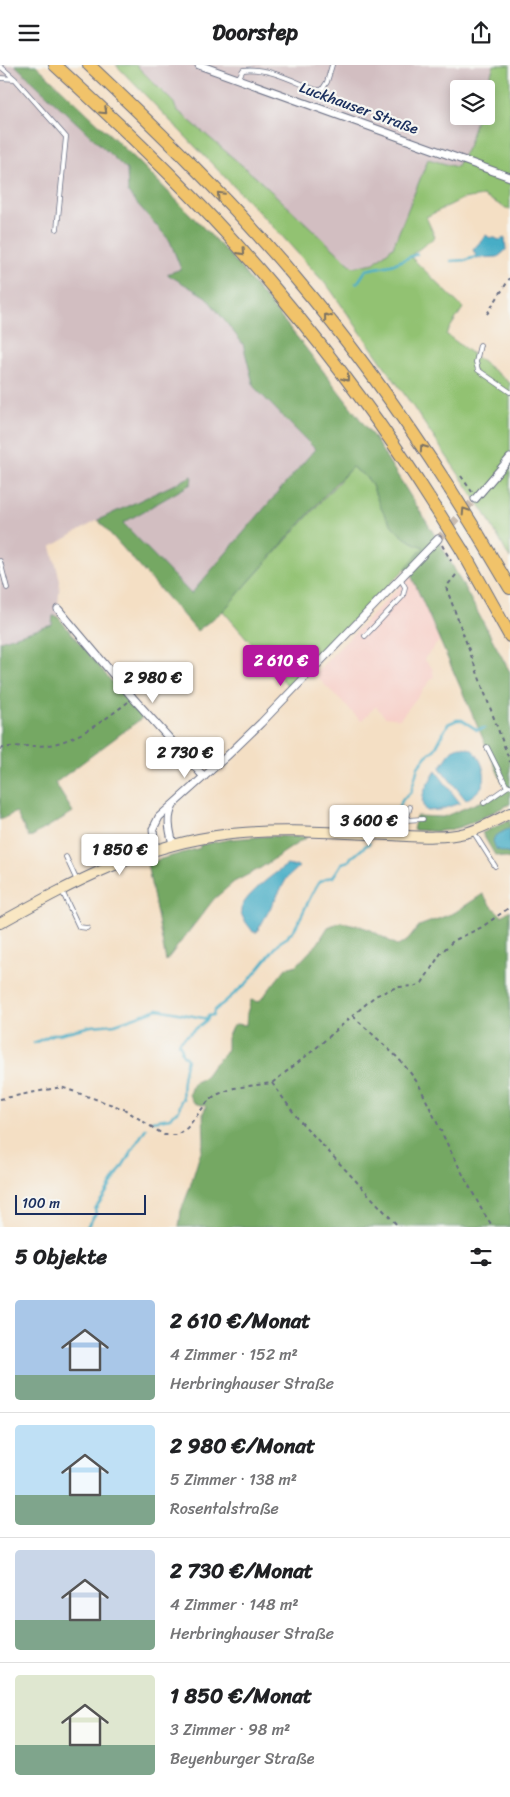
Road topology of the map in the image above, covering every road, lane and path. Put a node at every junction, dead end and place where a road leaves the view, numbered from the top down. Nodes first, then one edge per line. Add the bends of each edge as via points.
1 (55, 65) edge
2 (90, 65) edge
3 (199, 65) edge
4 (332, 65) edge
5 (0, 66) edge
6 (0, 78) edge
7 (15, 79) junction
8 (238, 79) junction
9 (510, 177) edge
10 (58, 229) dead end
11 (510, 278) edge
12 (487, 314) dead end
13 (480, 345) dead end
14 (510, 392) edge
15 (510, 458) edge
16 (461, 476) dead end
17 (474, 497) joint
18 (439, 541) joint
19 (0, 561) edge
20 (451, 561) dead end
21 (456, 575) dead end
22 (400, 578) junction
23 (6, 588) dead end
24 (510, 589) edge
25 (58, 609) dead end
26 (365, 636) dead end
27 (510, 636) edge
28 (133, 698) junction
29 (487, 747) dead end
30 (0, 749) edge
31 (510, 762) edge
32 (204, 777) junction
33 (508, 787) edge
34 (176, 801) junction
35 (484, 803) dead end
36 (410, 807) dead end
37 (354, 812) dead end
38 (510, 813) edge
39 (423, 819) dead end
40 (406, 820) junction
41 (473, 831) junction
42 (345, 834) junction
43 (396, 835) junction
44 (173, 844) junction
45 (155, 850) junction
46 (66, 857) dead end
47 (495, 866) dead end
48 (77, 881) junction
49 (61, 889) junction
50 (510, 907) edge
51 (0, 923) edge
52 (87, 928) dead end
53 (353, 1016) junction
54 (272, 1083) junction
55 (0, 1099) edge
56 (399, 1227) edge
57 (493, 1227) edge

1 -> 27 highway, bridge via 163,168 275,289 364,402 462,550
24 -> 2 highway, bridge via 450,489 380,386 293,274 178,150
3 - 8 street, Luckhauser Straße
4 - 8 lane via 322,90 253,69 243,70
5 - 7 lane
6 - 7 lane
7 - 10 lane via 66,137
8 - 9 street, Luckhauser Straße
11 - 12 path
13 - 14 lane via 476,362 478,370
15 - 17 street
16 - 17 path
18 - 20 path
18 - 22 street
19 - 23 lane
21 - 31 path via 446,587
22 - 26 lane via 405,587 403,597
22 - 32 street
25 - 28 street
28 - 30 path via 86,731 54,744
28 - 32 street
29 - 33 lane
32 - 34 street
33 - 35 lane
34 - 44 street via 169,819
34 - 45 street via 155,823
36 - 40 lane
37 - 42 lane via 352,827
38 - 41 main road
39 - 40 lane
40 - 43 lane
41 - 43 main road via 446,836
41 - 47 lane
42 - 43 main road
42 - 44 main road via 251,832
44 - 45 main road
45 - 48 main road
46 - 48 lane
48 - 49 main road
49 - 51 main road
49 - 52 lane via 79,927
50 - 53 path via 482,927 453,941 422,983 386,990 365,1003
53 - 54 path
53 - 57 path via 397,1057 419,1085 452,1154
54 - 55 path via 222,1092 209,1100 187,1128 173,1136 164,1135 124,1109 69,1089 52,1088
54 - 56 path via 299,1120

